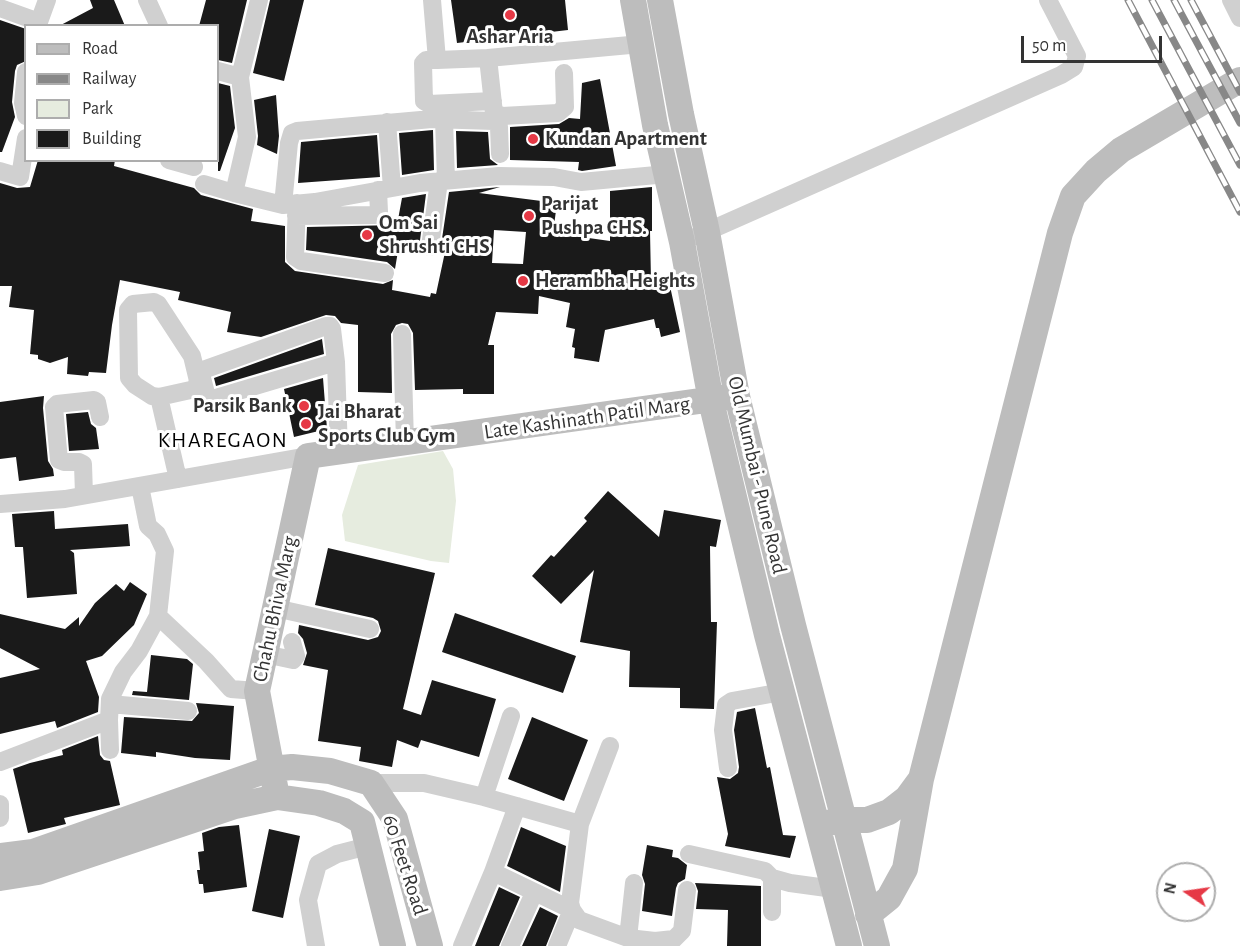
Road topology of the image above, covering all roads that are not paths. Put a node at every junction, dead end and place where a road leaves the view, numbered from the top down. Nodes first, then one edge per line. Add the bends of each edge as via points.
1 (47, 0) edge
2 (147, 0) edge
3 (259, 0) edge
4 (432, 0) edge
5 (633, 0) edge
6 (660, 0) edge
7 (1048, 0) edge
8 (0, 8) edge
9 (39, 24) edge
10 (158, 24) edge
11 (641, 44) junction
12 (488, 58) junction
13 (437, 60) junction
14 (219, 71) edge
15 (564, 73) dead end
16 (240, 77) junction
17 (1240, 80) edge
18 (493, 101) junction
19 (444, 119) junction
20 (387, 122) junction
21 (24, 151) edge
22 (500, 154) dead end
23 (175, 162) edge
24 (194, 167) dead end
25 (0, 171) edge
26 (667, 174) junction
27 (442, 181) junction
28 (204, 184) dead end
29 (385, 189) junction
30 (234, 193) junction
31 (292, 208) junction
32 (707, 231) junction
33 (682, 242) junction
34 (430, 247) dead end
35 (385, 273) dead end
36 (402, 334) dead end
37 (336, 362) junction
38 (737, 396) junction
39 (159, 397) junction
40 (711, 401) junction
41 (100, 417) dead end
42 (405, 443) junction
43 (339, 452) junction
44 (308, 456) junction
45 (178, 479) junction
46 (140, 486) junction
47 (84, 495) junction
48 (0, 504) edge
49 (275, 608) junction
50 (158, 615) junction
51 (370, 628) dead end
52 (292, 642) dead end
53 (265, 654) junction
54 (257, 691) junction
55 (782, 692) junction
56 (188, 711) dead end
57 (110, 712) junction
58 (511, 716) dead end
59 (610, 746) dead end
60 (111, 750) dead end
61 (0, 762) edge
62 (728, 768) dead end
63 (270, 769) junction
64 (921, 779) junction
65 (371, 783) junction
66 (277, 797) junction
67 (484, 797) junction
68 (0, 804) edge
69 (517, 806) junction
70 (0, 818) edge
71 (843, 820) junction
72 (580, 824) junction
73 (817, 825) junction
74 (368, 846) junction
75 (689, 854) dead end
76 (0, 856) edge
77 (493, 872) junction
78 (0, 878) edge
79 (772, 878) junction
80 (634, 883) dead end
81 (687, 890) dead end
82 (834, 890) junction
83 (534, 893) junction
84 (572, 910) junction
85 (772, 912) dead end
86 (868, 915) junction
87 (616, 939) edge
88 (653, 943) edge
89 (316, 946) edge
90 (393, 946) edge
91 (430, 946) edge
92 (462, 946) edge
93 (510, 946) edge
94 (557, 946) edge
95 (849, 946) edge
96 (877, 946) edge

1 - 9 street
2 - 10 street
3 - 16 street
4 - 13 street
5 - 11 street, Old Mumbai - Pune Road
6 - 32 street, Old Mumbai - Pune Road
7 - 32 street via 1077,56 1074,68
8 - 9 street
11 - 12 street
11 - 26 street, Old Mumbai - Pune Road
12 - 13 street
12 - 18 street
13 - 18 street via 423,63 424,101
14 - 16 street
15 - 18 street via 565,107 558,113 502,116 494,113
16 - 30 street via 247,137
17 - 64 street via 1120,150 1073,196 1060,233
19 - 20 street
19 - 22 street via 497,123
19 - 27 street
20 - 29 street
20 - 31 street via 292,133
21 - 25 street via 20,177
23 - 24 street
26 - 27 street via 581,182 554,177 499,176
26 - 33 street, Old Mumbai - Pune Road
27 - 29 street
27 - 34 street
28 - 30 street
29 - 31 street
30 - 31 street
31 - 35 street via 295,257
32 - 33 street
32 - 38 street, Old Mumbai - Pune Road
33 - 40 street, Old Mumbai - Pune Road
36 - 42 street
37 - 37 street via 212,399 207,397 201,374 203,370 328,325 332,328
37 - 43 street
38 - 40 street, Late Kashinath Patil Marg
38 - 71 street, Old Mumbai - Pune Road
39 - 39 street via 195,389 198,381 194,361 158,304 133,304 128,310 129,378 135,386
39 - 45 street
40 - 42 street, Late Kashinath Patil Marg
40 - 55 street, Old Mumbai - Pune Road
41 - 47 street via 94,400 54,407 59,460 83,464
42 - 43 street, Late Kashinath Patil Marg
43 - 44 street, Late Kashinath Patil Marg
44 - 45 street, Late Kashinath Patil Marg
44 - 49 street, Chahu Bhiva Marg
45 - 46 street, Late Kashinath Patil Marg
46 - 47 street, Late Kashinath Patil Marg
46 - 50 street via 148,526 165,551
47 - 48 street, Late Kashinath Patil Marg
49 - 51 street
49 - 53 street, Chahu Bhiva Marg
50 - 54 street via 231,689
50 - 57 street via 123,672 110,699
52 - 53 street via 296,656 293,660
53 - 54 street, Chahu Bhiva Marg
54 - 63 street, Chahu Bhiva Marg
55 - 62 street via 726,705 723,730
55 - 73 street, Old Mumbai - Pune Road
56 - 57 street
57 - 60 street
57 - 61 street
58 - 67 street
59 - 72 street
63 - 65 street via 330,771
63 - 66 street, Chahu Bhiva Marg
63 - 76 street via 33,852
64 - 71 street via 908,798 889,812 867,820
64 - 86 street via 905,869 890,898
65 - 67 street via 424,783
65 - 91 street, 60 Feet Road via 395,819
66 - 74 street, 60 Feet Road via 344,811 362,822
66 - 78 street via 235,806 38,872
67 - 69 street
68 - 70 street
69 - 72 street
69 - 77 street
71 - 73 street
71 - 86 street, Old Mumbai - Pune Road
72 - 84 street
73 - 82 street, Old Mumbai - Pune Road
74 - 89 street via 318,864 308,900
74 - 90 street, 60 Feet Road
75 - 79 street via 765,871
77 - 83 street
77 - 92 street
79 - 82 street
79 - 85 street
80 - 87 street
81 - 88 street via 682,931 674,939
82 - 95 street, Old Mumbai - Pune Road
83 - 84 street
83 - 93 street
84 - 87 street via 579,920
84 - 94 street
86 - 96 street, Old Mumbai - Pune Road
87 - 88 street

